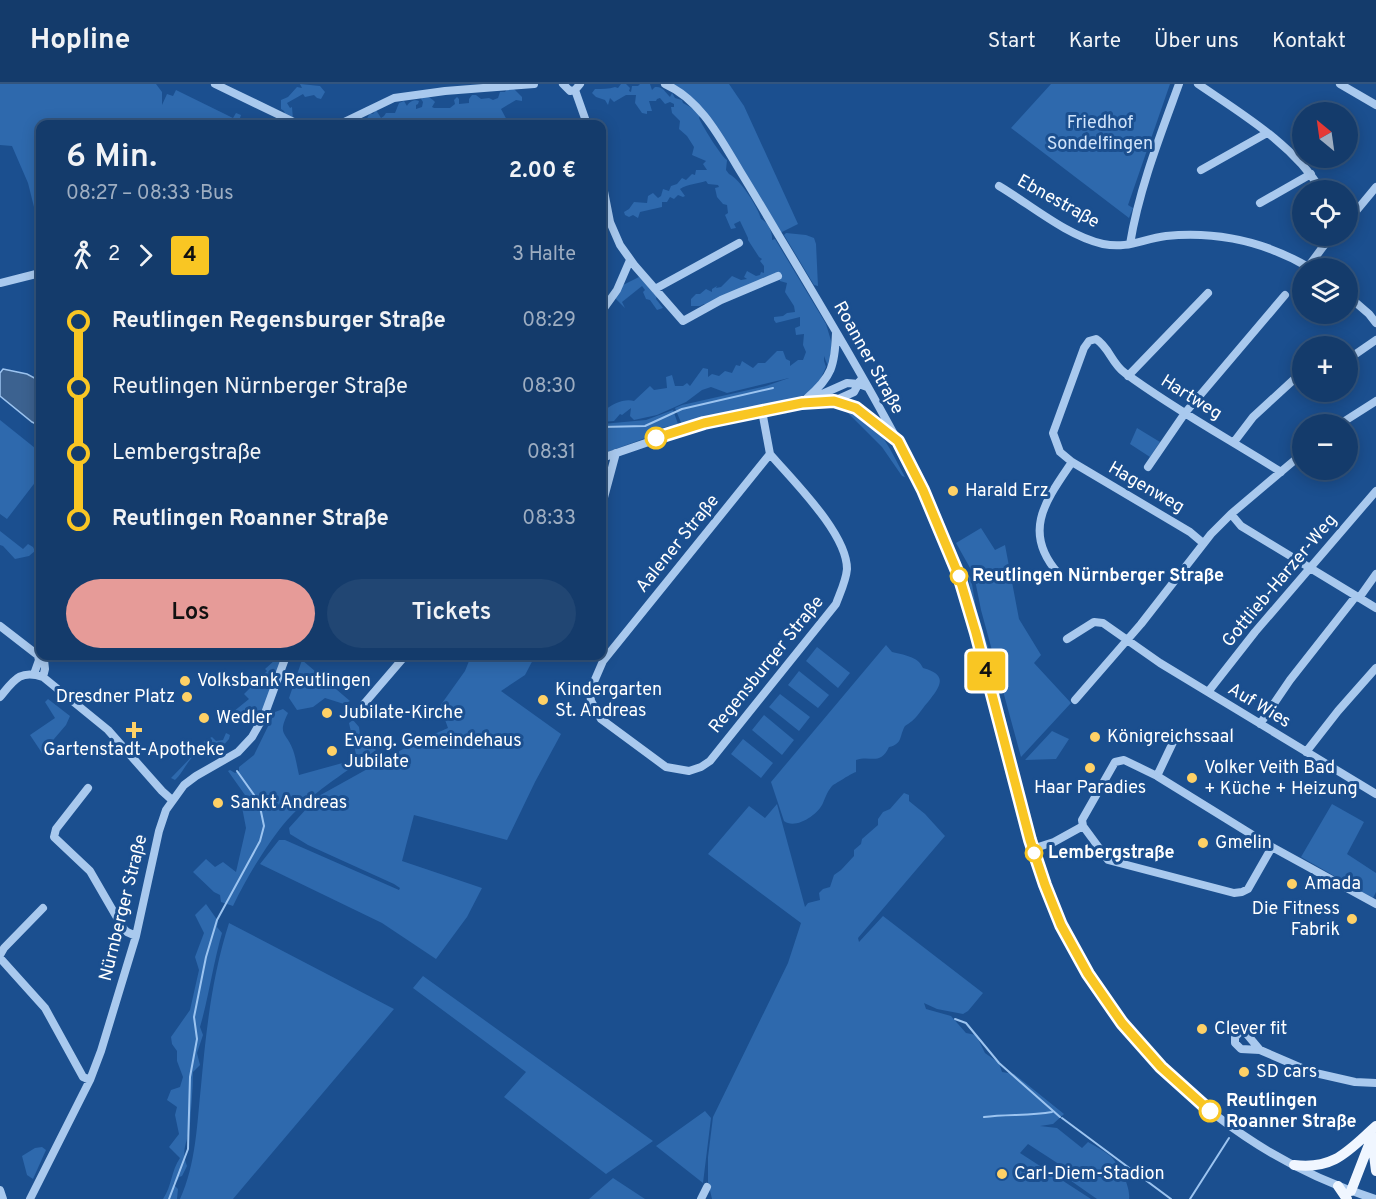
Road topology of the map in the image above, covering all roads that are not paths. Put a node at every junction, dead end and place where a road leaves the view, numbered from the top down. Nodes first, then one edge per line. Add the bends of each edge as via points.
1 (215, 84) edge
2 (534, 84) edge
3 (563, 84) edge
4 (664, 84) edge
5 (1179, 84) edge
6 (1198, 84) edge
7 (1340, 84) edge
8 (577, 87) edge
9 (1376, 105) edge
10 (287, 120) edge
11 (348, 120) edge
12 (586, 120) edge
13 (1267, 133) junction
14 (1202, 170) dead end
15 (1311, 174) junction
16 (1315, 180) edge
17 (999, 186) dead end
18 (1376, 187) edge
19 (606, 201) edge
20 (1260, 203) dead end
21 (1358, 209) edge
22 (739, 243) dead end
23 (1130, 244) junction
24 (630, 260) junction
25 (1292, 260) edge
26 (36, 274) edge
27 (777, 276) dead end
28 (0, 283) edge
29 (655, 289) junction
30 (1208, 293) dead end
31 (1286, 296) dead end
32 (1358, 304) edge
33 (606, 305) edge
34 (1376, 323) edge
35 (836, 331) junction
36 (1096, 339) joint
37 (1376, 340) edge
38 (1358, 352) edge
39 (1128, 376) junction
40 (860, 380) junction
41 (1292, 381) edge
42 (834, 401) junction
43 (1376, 401) edge
44 (802, 403) junction
45 (762, 411) junction
46 (1185, 413) junction
47 (1356, 414) edge
48 (898, 441) junction
49 (1234, 442) junction
50 (616, 453) junction
51 (770, 454) junction
52 (606, 457) edge
53 (1071, 462) junction
54 (1292, 463) edge
55 (1148, 467) dead end
56 (1281, 472) junction
57 (606, 490) edge
58 (1376, 491) edge
59 (1231, 514) junction
60 (1203, 543) junction
61 (1310, 567) junction
62 (1058, 573) dead end
63 (1376, 574) edge
64 (1358, 597) junction
65 (1376, 608) edge
66 (0, 626) edge
67 (1067, 639) dead end
68 (1128, 640) junction
69 (36, 654) edge
70 (606, 657) edge
71 (39, 660) edge
72 (44, 660) edge
73 (285, 660) edge
74 (402, 660) edge
75 (604, 660) edge
76 (1376, 668) edge
77 (34, 674) junction
78 (43, 677) junction
79 (590, 691) joint
80 (1208, 692) junction
81 (0, 697) edge
82 (1075, 700) dead end
83 (357, 712) dead end
84 (1260, 724) junction
85 (1176, 736) dead end
86 (1306, 752) junction
87 (1157, 776) junction
88 (88, 789) dead end
89 (1375, 790) edge
90 (172, 800) junction
91 (1083, 825) junction
92 (1272, 847) junction
93 (1032, 849) junction
94 (1375, 902) edge
95 (43, 908) dead end
96 (136, 936) junction
97 (0, 957) edge
98 (1260, 1050) dead end
99 (90, 1080) junction
100 (1376, 1083) edge
101 (1376, 1126) edge
102 (1376, 1144) edge
103 (1294, 1165) junction
104 (1376, 1171) edge
105 (1338, 1186) joint
106 (707, 1187) dead end
107 (0, 1190) edge
108 (1349, 1195) edge
109 (3, 1199) edge
110 (30, 1199) edge
111 (702, 1199) edge
112 (1375, 1199) edge

1 - 10 street
2 - 11 street via 402,96
3 - 8 street via 567,90
4 - 35 street, Roanner Straße via 693,103 712,127
5 - 23 street via 1145,184
6 - 13 street
7 - 9 street
8 - 12 street
13 - 14 street
13 - 15 street
15 - 16 street
15 - 20 street
17 - 23 street, Ebnestraße via 1084,238
18 - 21 street
19 - 24 street via 612,230
22 - 29 street
23 - 25 street, Ebnestraße via 1164,236 1227,236 1266,247
24 - 29 street
24 - 33 street
26 - 28 street
27 - 29 street via 683,321
30 - 39 street
31 - 46 street
32 - 34 street
35 - 40 street, Roanner Straße
35 - 44 street via 833,369
36 - 39 street, Hartweg
36 - 53 street, Hagenweg via 1084,348 1053,434 1060,452
37 - 38 street
39 - 46 street, Hartweg
40 - 42 street via 854,392
40 - 44 street
40 - 48 street, Roanner Straße
41 - 49 street via 1253,417
42 - 44 street
42 - 48 street via 856,408
43 - 47 street
44 - 45 street
45 - 50 street via 704,423
45 - 51 street
46 - 49 street, Hartweg
46 - 55 street
48 - 93 street, Roanner Straße via 936,519 961,583
49 - 56 street, Hartweg
50 - 52 street
50 - 57 street
51 - 70 street, Aalener Straße
51 - 79 street, Regensburger Straße via 826,519 842,547 847,568 836,604 710,761 701,767 689,771 666,767 601,719
53 - 60 street, Hagenweg via 1183,527
53 - 62 street via 1041,516 1043,548
54 - 56 street
56 - 59 street
58 - 61 street, Gottlieb-Harzer-Weg
59 - 60 street
59 - 61 street via 1241,526
60 - 68 street
61 - 64 street
61 - 80 street, Gottlieb-Harzer-Weg
63 - 64 street
64 - 65 street
64 - 84 street via 1290,680
66 - 69 street
67 - 68 street, Auf Wies via 1098,621
68 - 80 street, Auf Wies
68 - 82 street
71 - 77 street
72 - 78 street
73 - 90 street, Nürnberger Straße via 252,737 238,752 184,785
74 - 83 street
75 - 79 street, Aalener Straße
76 - 86 street
77 - 78 street
77 - 81 street via 18,678
78 - 90 street via 108,730
80 - 84 street, Auf Wies
84 - 86 street, Auf Wies
85 - 87 street
86 - 89 street, Auf Wies
87 - 91 street via 1124,760 1115,762 1082,820
87 - 92 street
88 - 96 street via 54,837 90,871 123,928
90 - 96 street, Nürnberger Straße via 159,831
91 - 92 street via 1108,860 1234,893 1248,889
91 - 93 street via 1054,842
92 - 94 street
93 - 103 street, Roanner Straße via 1069,940 1103,997 1134,1038 1203,1105
95 - 97 street
96 - 99 street, Nürnberger Straße
97 - 99 street via 39,999 83,1077
98 - 100 street via 1311,1072
99 - 110 street, Nürnberger Straße
101 - 103 main road via 1332,1162
101 - 108 main road
102 - 104 main road
103 - 105 street, Roanner Straße
105 - 108 main road
106 - 111 street
107 - 109 street
108 - 112 street

